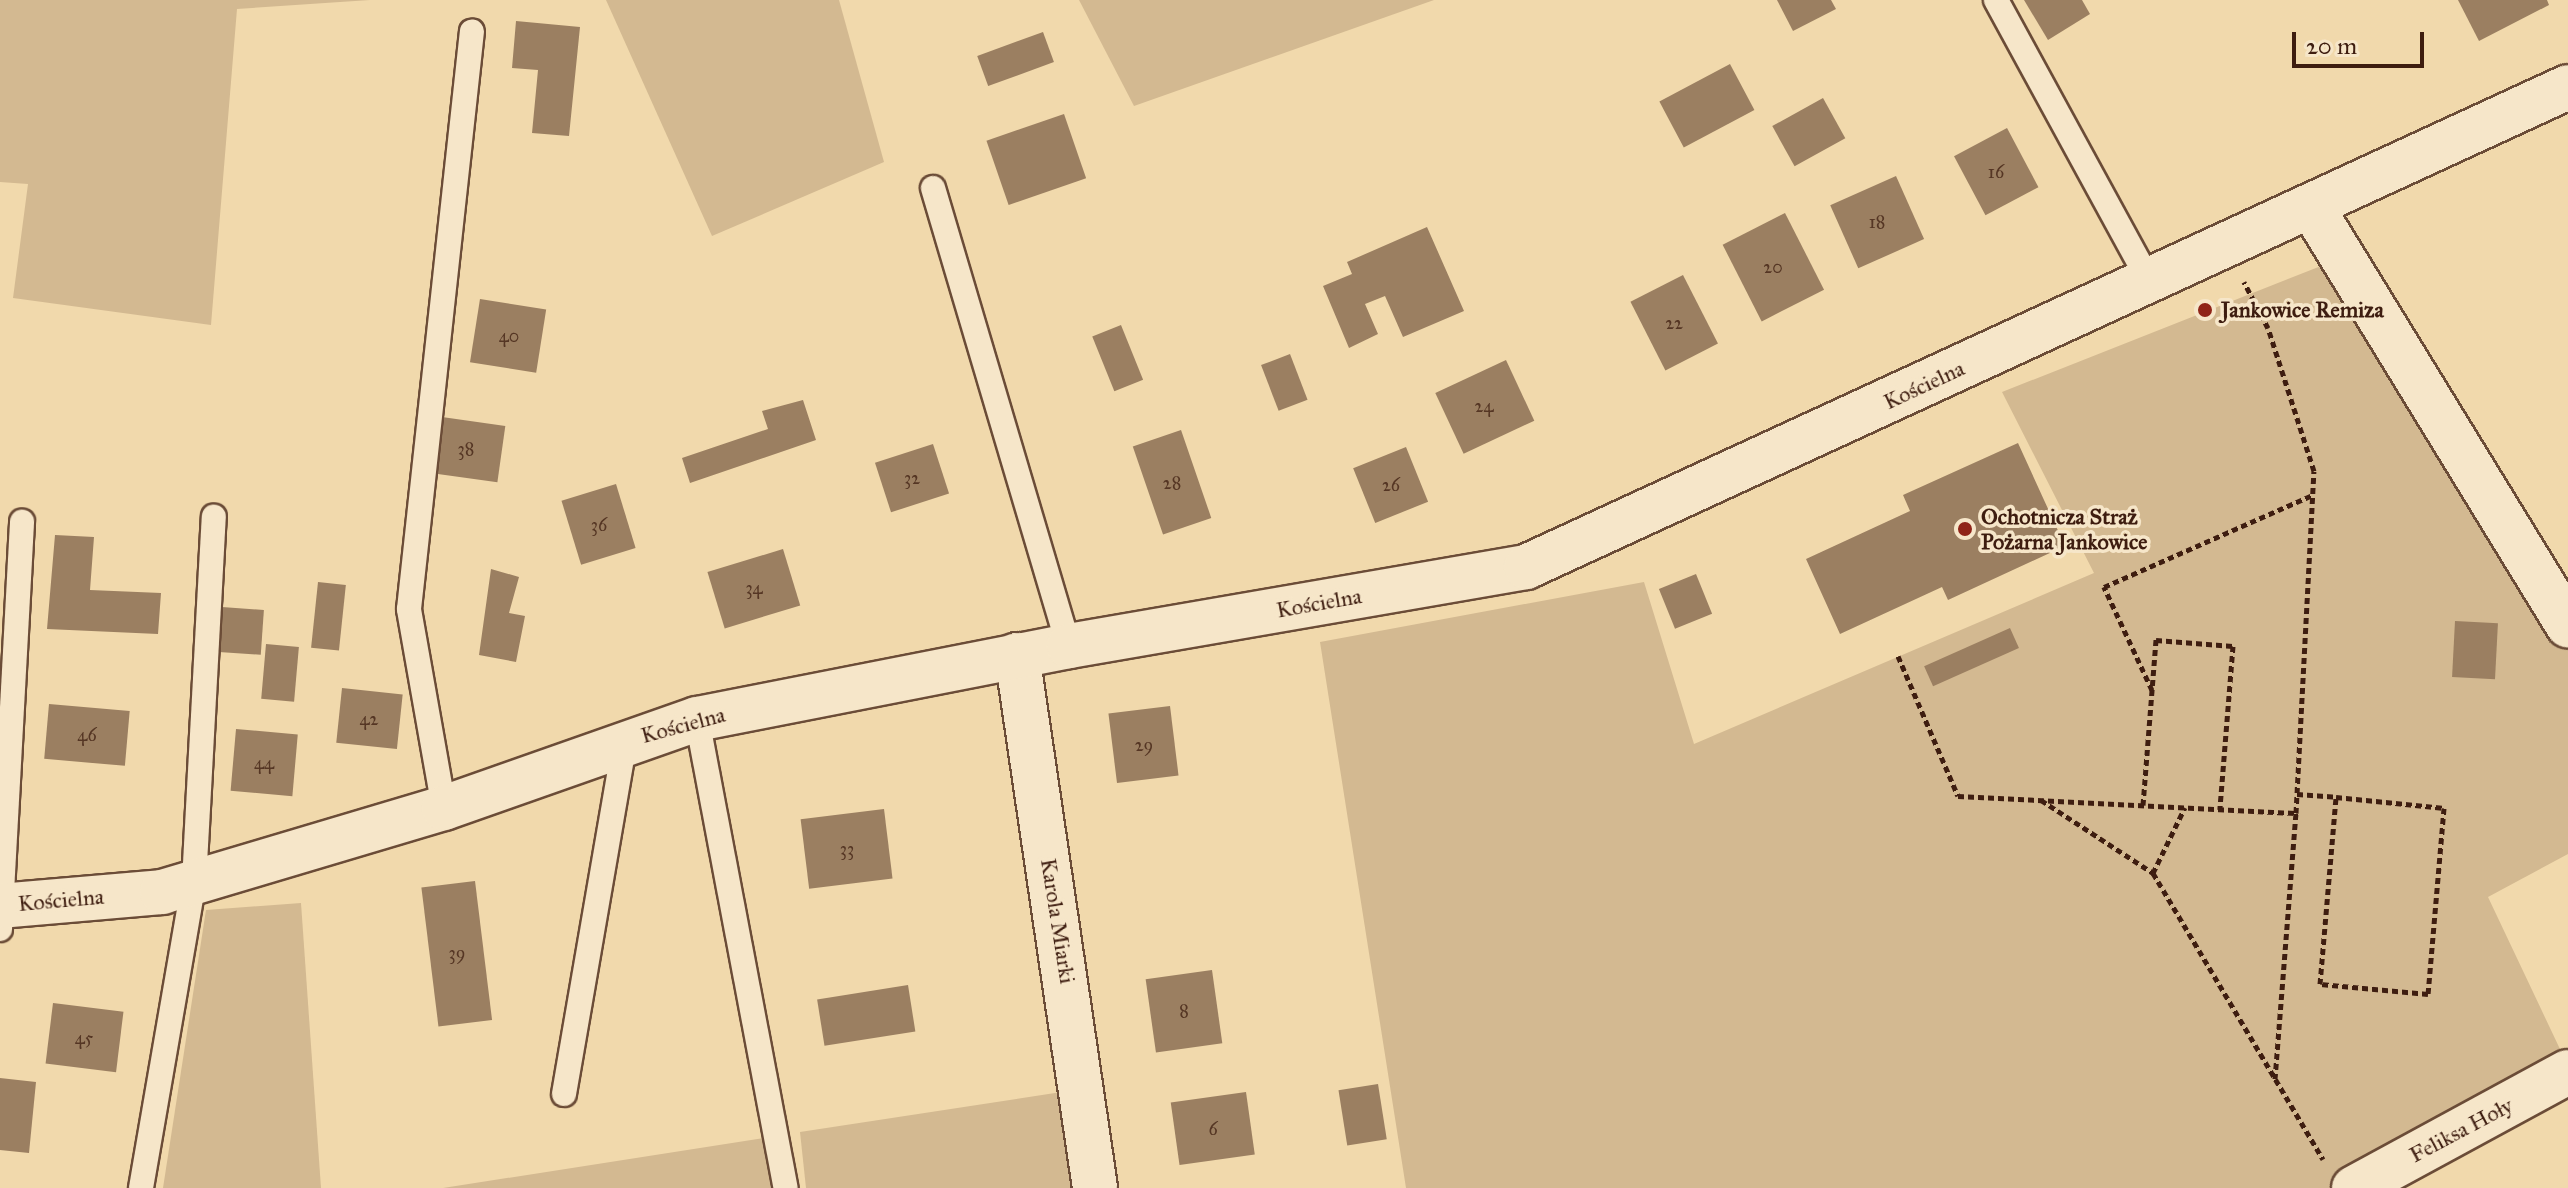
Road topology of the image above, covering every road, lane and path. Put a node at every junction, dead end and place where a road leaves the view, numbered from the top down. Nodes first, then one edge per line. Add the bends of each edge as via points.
1 (1996, 0) edge
2 (472, 31) dead end
3 (2568, 87) edge
4 (933, 188) dead end
5 (2311, 206) junction
6 (2243, 280) dead end
7 (2150, 282) junction
8 (2313, 495) junction
9 (214, 517) dead end
10 (22, 522) dead end
11 (2568, 625) edge
12 (1069, 646) junction
13 (1017, 655) junction
14 (1898, 656) dead end
15 (2152, 691) junction
16 (697, 719) junction
17 (625, 740) junction
18 (2297, 794) junction
19 (2336, 797) junction
20 (2040, 799) junction
21 (2143, 805) junction
22 (2185, 807) junction
23 (444, 808) junction
24 (2220, 809) junction
25 (2296, 813) junction
26 (2153, 873) junction
27 (194, 882) junction
28 (1, 914) edge
29 (2568, 1072) edge
30 (2275, 1079) junction
31 (564, 1094) dead end
32 (2342, 1180) edge
33 (141, 1188) edge
34 (786, 1188) edge
35 (1095, 1188) edge

1 - 7 lane
2 - 23 lane via 409,609
3 - 5 street, Kościelna
4 - 12 lane
5 - 7 street, Kościelna
5 - 11 street
6 - 8 path via 2268,328 2314,471
7 - 12 street, Kościelna via 1526,567
8 - 15 path via 2104,587
8 - 18 path
9 - 27 lane
10 - 28 lane
12 - 13 street, Kościelna
13 - 16 street, Kościelna
13 - 35 street, Karola Miarki
14 - 20 path via 1958,796
15 - 21 path
15 - 24 path via 2156,640 2233,646
16 - 17 street, Kościelna
16 - 34 lane
17 - 23 street, Kościelna
17 - 31 lane
18 - 19 path
18 - 25 path
19 - 19 path via 2444,808 2428,994 2320,984
20 - 21 path
20 - 26 path
21 - 22 path
22 - 24 path
22 - 26 path
23 - 27 street, Kościelna
24 - 25 path
25 - 30 path
26 - 30 path
27 - 28 street, Kościelna via 162,892
27 - 33 lane
29 - 32 street, Feliksa Hoły
30 - 32 path

